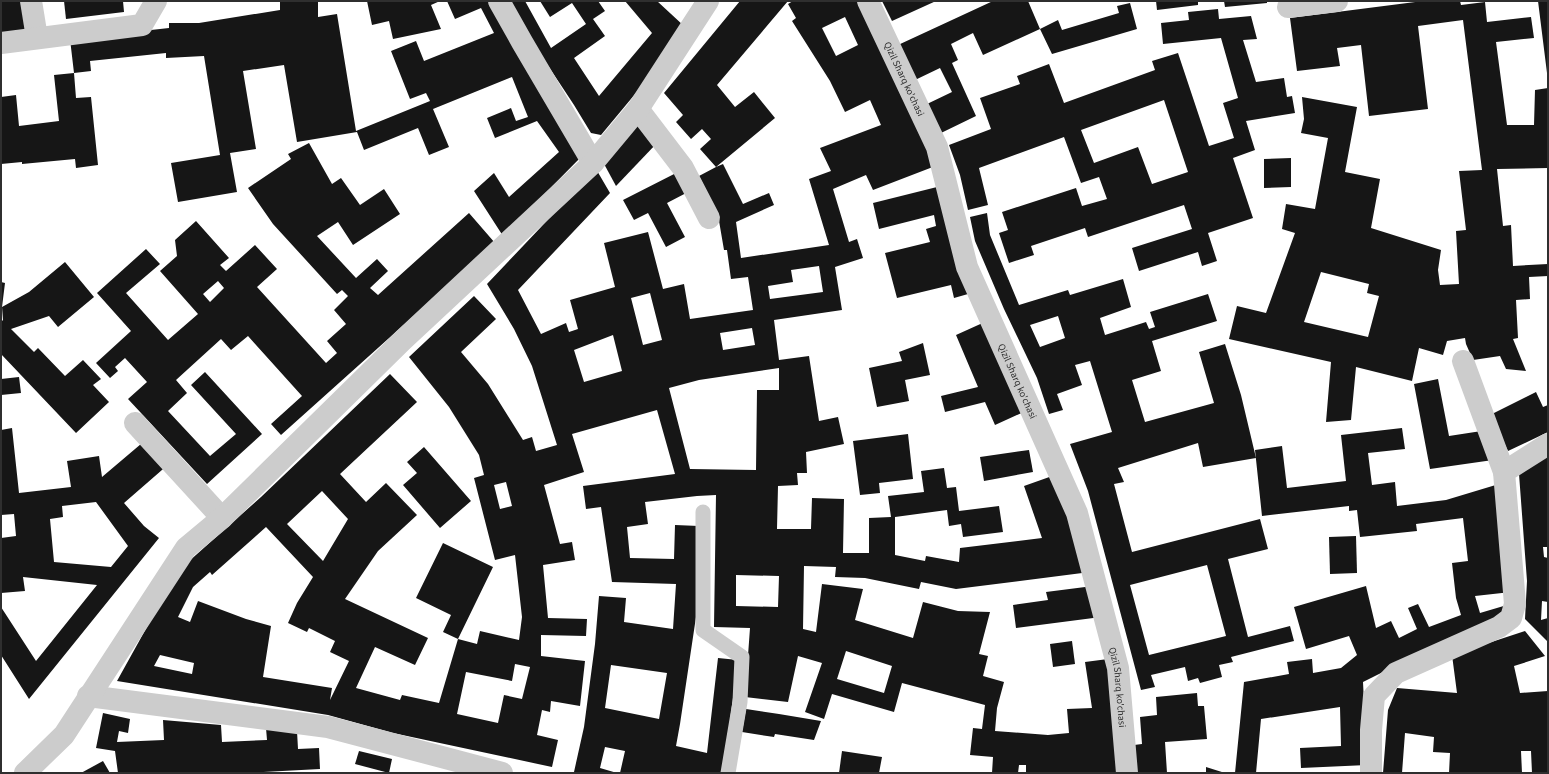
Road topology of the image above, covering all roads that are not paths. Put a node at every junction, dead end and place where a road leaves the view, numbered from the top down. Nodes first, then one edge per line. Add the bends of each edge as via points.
1 (31, 1) edge
2 (156, 1) edge
3 (499, 1) edge
4 (708, 1) edge
5 (868, 1) edge
6 (1337, 1) edge
7 (1288, 7) dead end
8 (37, 38) junction
9 (1, 43) edge
10 (638, 109) junction
11 (593, 162) junction
12 (709, 218) dead end
13 (1463, 361) dead end
14 (135, 423) dead end
15 (1548, 444) edge
16 (1504, 472) junction
17 (703, 512) dead end
18 (222, 518) junction
19 (88, 696) junction
20 (25, 773) edge
21 (502, 773) edge
22 (728, 773) edge
23 (1127, 773) edge
24 (1371, 773) edge

1 - 8 street
2 - 8 street via 142,25
3 - 11 street
4 - 10 street
5 - 23 street, Qizil Sharq ko'chasi via 937,147 967,267 1077,513 1118,668
6 - 7 street
8 - 9 street
10 - 11 street
10 - 12 street via 683,168
11 - 18 street via 403,340
13 - 16 street
14 - 18 street
15 - 16 street
16 - 24 street via 1515,604 1511,618 1499,627 1396,673 1374,696
17 - 22 lane via 703,630 742,657 740,702
18 - 19 street via 186,548
19 - 20 street via 64,735
19 - 21 street via 328,727

